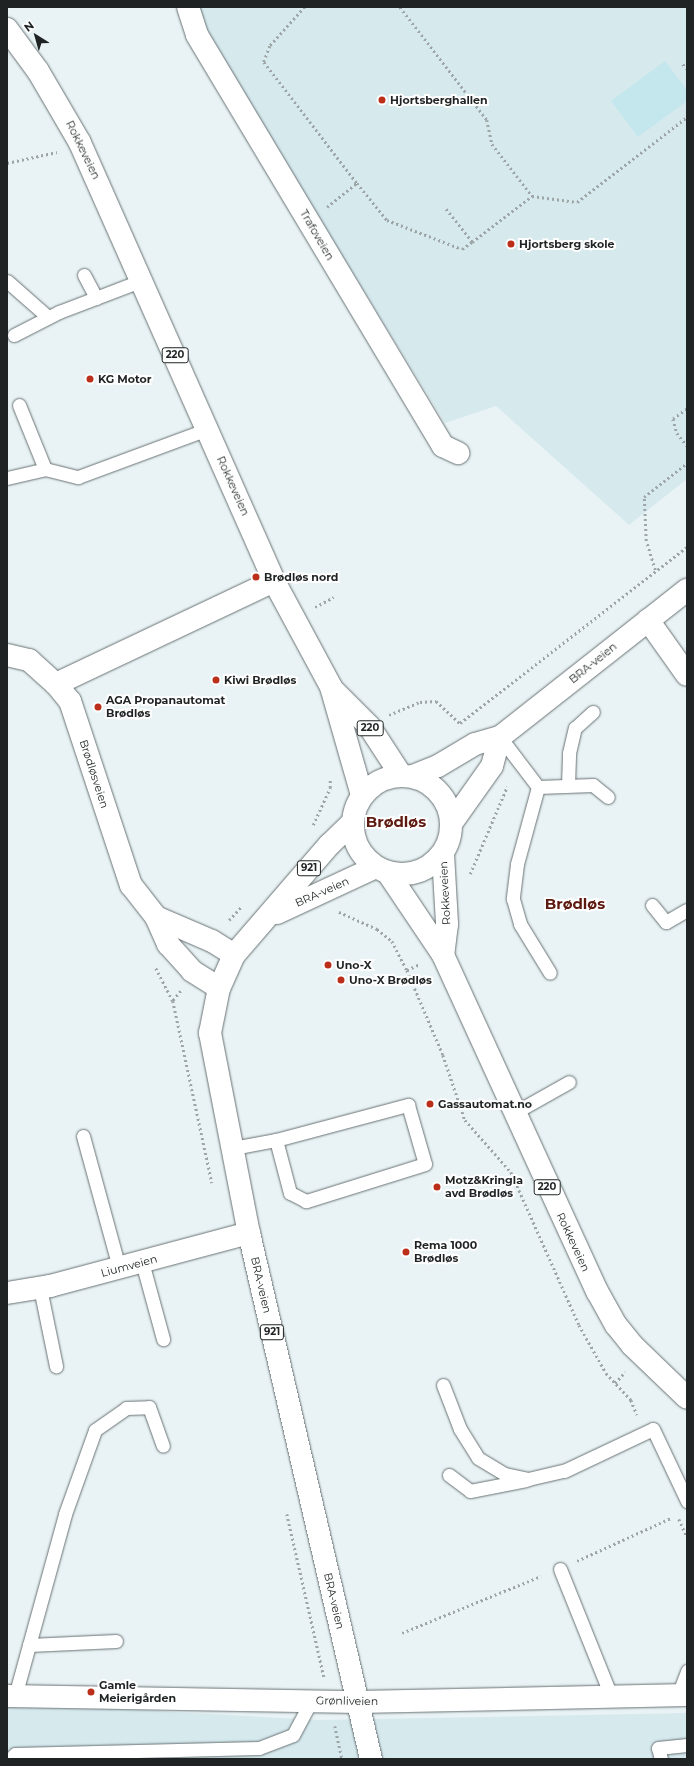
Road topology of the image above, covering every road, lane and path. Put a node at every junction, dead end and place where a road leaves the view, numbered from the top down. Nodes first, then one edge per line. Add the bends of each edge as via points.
1 (188, 7) edge
2 (305, 7) edge
3 (400, 7) edge
4 (7, 29) edge
5 (683, 64) dead end
6 (687, 67) edge
7 (687, 117) edge
8 (80, 143) junction
9 (7, 163) edge
10 (357, 183) junction
11 (532, 196) junction
12 (445, 208) dead end
13 (309, 220) junction
14 (472, 242) junction
15 (84, 275) dead end
16 (143, 280) junction
17 (7, 281) edge
18 (96, 298) junction
19 (48, 318) junction
20 (14, 335) dead end
21 (19, 405) dead end
22 (687, 409) edge
23 (208, 429) junction
24 (687, 446) edge
25 (458, 453) dead end
26 (687, 463) edge
27 (45, 469) junction
28 (7, 478) edge
29 (687, 547) edge
30 (655, 570) junction
31 (274, 581) junction
32 (687, 590) edge
33 (648, 620) junction
34 (7, 655) edge
35 (687, 675) edge
36 (56, 684) junction
37 (331, 687) junction
38 (593, 712) dead end
39 (382, 719) dead end
40 (500, 737) junction
41 (331, 773) dead end
42 (407, 775) junction
43 (507, 784) dead end
44 (568, 785) junction
45 (538, 787) junction
46 (362, 795) junction
47 (608, 797) dead end
48 (453, 821) junction
49 (352, 822) junction
50 (310, 831) dead end
51 (443, 854) junction
52 (382, 870) junction
53 (468, 877) dead end
54 (652, 905) dead end
55 (242, 906) dead end
56 (687, 910) edge
57 (338, 911) dead end
58 (156, 917) junction
59 (269, 918) junction
60 (227, 923) dead end
61 (234, 955) junction
62 (434, 958) junction
63 (407, 970) junction
64 (550, 973) dead end
65 (219, 988) junction
66 (569, 1082) dead end
67 (514, 1113) junction
68 (83, 1136) dead end
69 (276, 1140) junction
70 (233, 1148) junction
71 (249, 1233) junction
72 (142, 1262) junction
73 (119, 1268) junction
74 (40, 1288) junction
75 (7, 1293) edge
76 (163, 1339) dead end
77 (56, 1366) dead end
78 (628, 1370) dead end
79 (614, 1383) junction
80 (443, 1385) dead end
81 (686, 1398) edge
82 (636, 1435) junction
83 (163, 1446) dead end
84 (449, 1475) dead end
85 (528, 1479) junction
86 (687, 1501) edge
87 (671, 1518) dead end
88 (560, 1569) junction
89 (402, 1633) dead end
90 (116, 1641) dead end
91 (29, 1645) junction
92 (687, 1671) edge
93 (683, 1695) edge
94 (11, 1696) edge
95 (611, 1696) junction
96 (312, 1700) junction
97 (358, 1702) junction
98 (687, 1745) edge
99 (10, 1759) edge
100 (371, 1759) edge
101 (661, 1759) edge

1 - 13 main road, Trafoveien via 197,35
2 - 10 path via 270,46 264,62
3 - 11 path via 487,120 492,144
4 - 8 main road, Rokkeveien / 220 via 42,77
5 - 6 path
7 - 11 path via 577,202
8 - 9 path via 62,151
8 - 16 main road, Rokkeveien / 220
10 - 13 path
10 - 14 path via 387,220 396,226 462,249
11 - 14 path
12 - 14 path
13 - 25 main road, Trafoveien via 443,446
15 - 18 lane
16 - 18 lane
16 - 23 main road, Rokkeveien / 220
17 - 19 lane
18 - 19 lane
19 - 20 lane
21 - 27 lane
22 - 24 path via 673,419 677,433
23 - 27 lane via 78,477
23 - 31 main road, Rokkeveien / 220
26 - 30 path via 644,497 646,541
27 - 28 lane
29 - 30 path
30 - 39 path via 460,723 436,701 420,702
31 - 36 main road
31 - 37 main road, Rokkeveien / 220
32 - 33 main road, BRA-veien
33 - 35 main road
33 - 40 main road, BRA-veien
34 - 36 main road, Brødløsveien via 29,660
36 - 58 main road, Brødløsveien via 70,701 131,885
37 - 42 main road, Rokkeveien / 220 via 369,726
37 - 46 main road, Rokkeveien / 220
38 - 44 lane via 575,728
40 - 42 main road, BRA-veien via 475,744 438,766
40 - 45 lane
40 - 48 main road via 492,766
41 - 50 path via 330,788
42 - 46 main road via 386,777
42 - 48 main road via 433,785 446,801
43 - 53 path via 508,790
44 - 45 lane
44 - 47 lane via 593,785
45 - 64 lane via 517,864 513,899 520,924
46 - 49 main road
48 - 51 main road via 451,839
49 - 52 main road, 220 via 355,840 363,855
49 - 59 main road, BRA-veien / 921 via 329,845
51 - 52 main road via 428,868 408,874
51 - 62 main road, Rokkeveien via 447,924
52 - 59 main road, BRA-veien / 921
52 - 62 main road, Rokkeveien / 220
54 - 56 lane via 666,922
55 - 60 path
57 - 63 path via 377,929 392,941
58 - 61 main road, Brødløsveien via 212,941
58 - 65 main road, Brødløsveien via 168,944 192,972
59 - 61 main road, BRA-veien / 921
61 - 65 main road, BRA-veien / 921
62 - 63 path
62 - 67 main road, Rokkeveien / 220
63 - 79 path via 443,1055 465,1120 511,1172 579,1325
65 - 70 main road, BRA-veien / 921 via 210,1033
66 - 67 lane
67 - 81 main road, Rokkeveien / 220 via 581,1260 616,1325 642,1356
68 - 73 lane
69 - 69 lane via 290,1193 306,1201 425,1164 408,1105
69 - 70 lane
70 - 71 main road, BRA-veien / 921
71 - 72 main road, Liumveien
71 - 97 main road, BRA-veien / 921
72 - 73 main road, Liumveien
72 - 76 lane
73 - 74 main road, Liumveien
74 - 75 main road, Liumveien
74 - 77 lane
78 - 79 path
79 - 82 path via 631,1400 639,1421
80 - 85 lane via 460,1429 478,1458 505,1474
82 - 85 lane via 564,1471
82 - 86 lane via 654,1429
83 - 91 lane via 149,1406 126,1408 95,1430 65,1514
84 - 85 lane via 470,1492
87 - 88 path
88 - 89 path
88 - 95 lane
90 - 91 lane
91 - 94 lane
92 - 93 lane
93 - 95 main road, Grønliveien
94 - 96 main road, Grønliveien
95 - 97 main road, Grønliveien
96 - 97 main road, Grønliveien
96 - 99 lane via 293,1736 259,1748 15,1754
97 - 100 main road, BRA-veien / 921
98 - 101 lane via 658,1748

